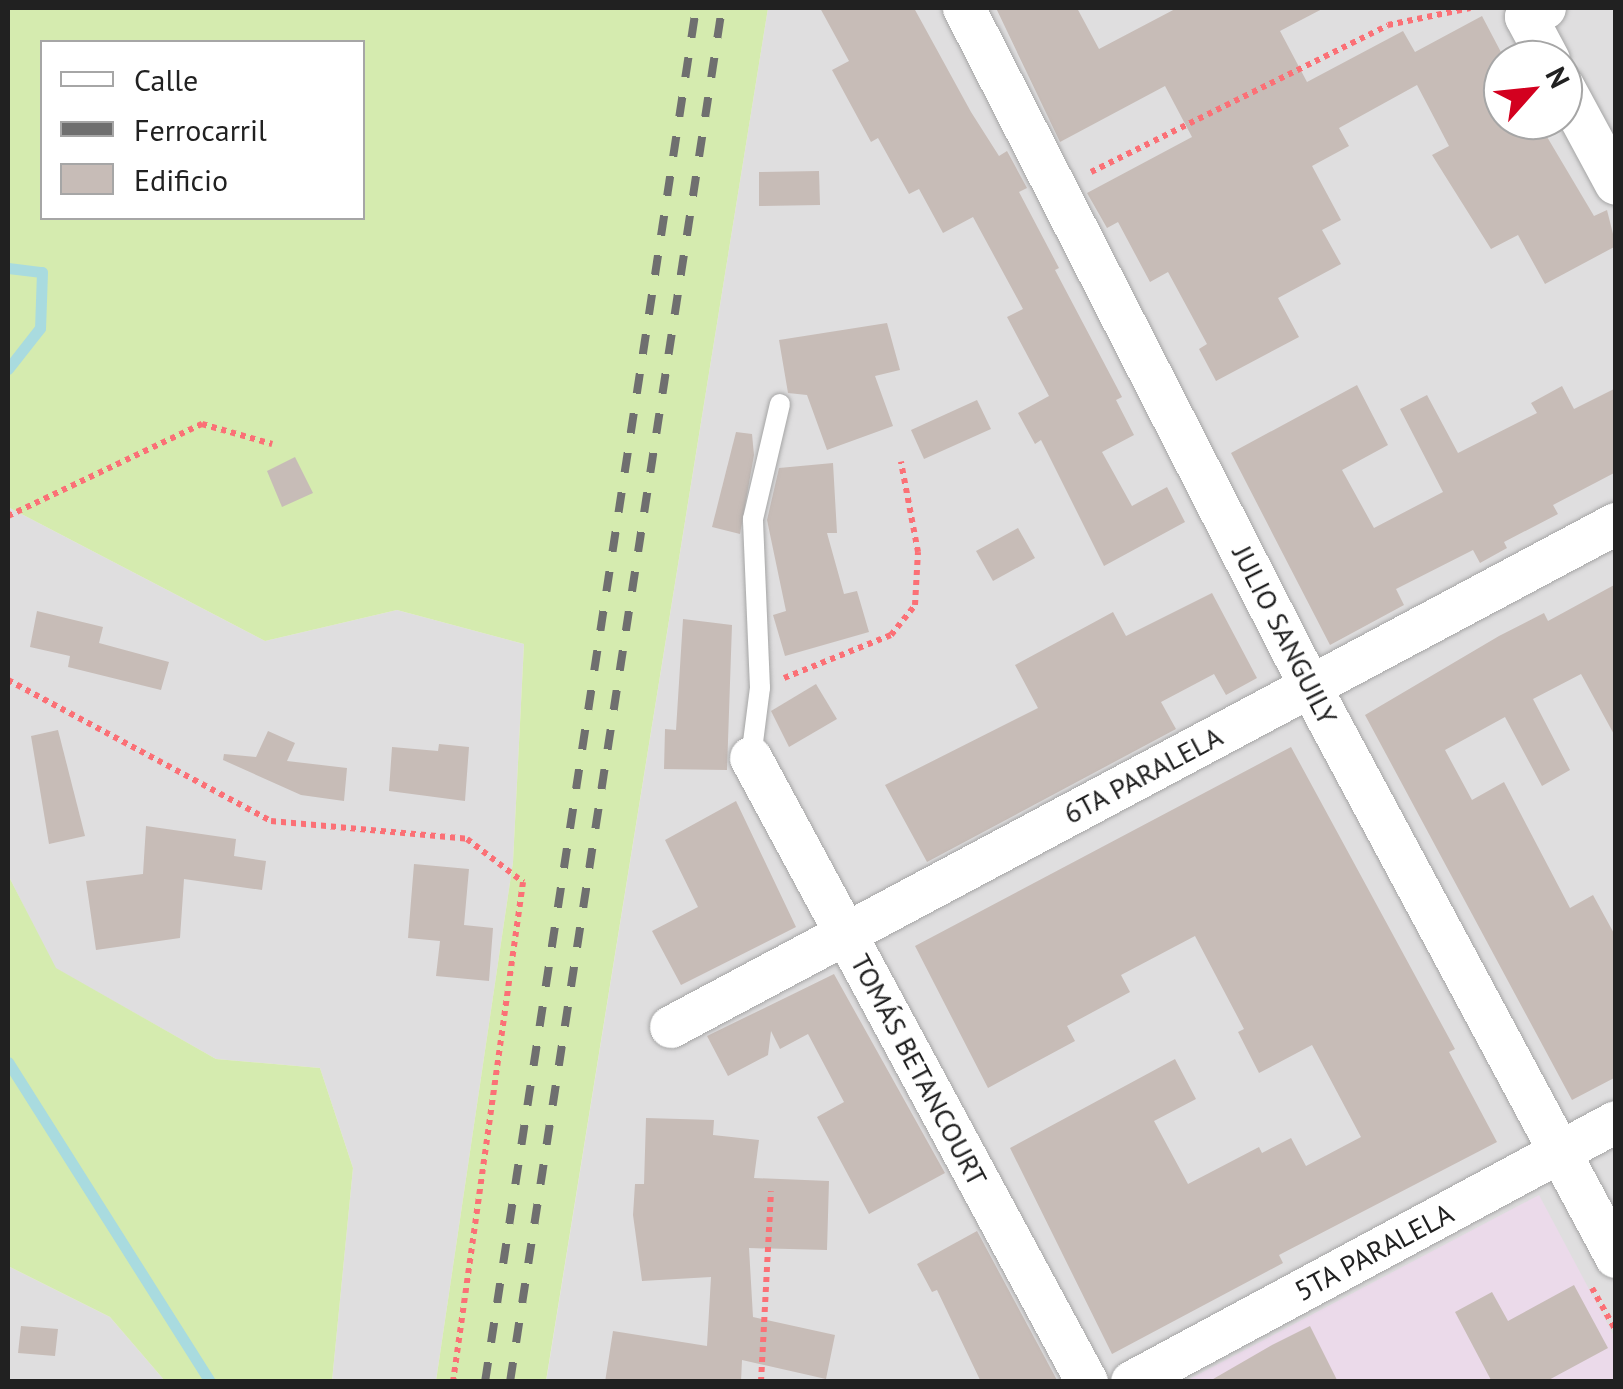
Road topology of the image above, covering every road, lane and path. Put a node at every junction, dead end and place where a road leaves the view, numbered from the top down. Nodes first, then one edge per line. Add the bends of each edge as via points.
1 (964, 8) edge
2 (1470, 8) edge
3 (1546, 8) edge
4 (1538, 40) edge
5 (1583, 123) edge
6 (1616, 184) edge
7 (1058, 188) junction
8 (780, 404) dead end
9 (272, 444) dead end
10 (901, 462) dead end
11 (8, 516) edge
12 (1616, 524) edge
13 (8, 680) edge
14 (1310, 686) junction
15 (760, 688) junction
16 (751, 758) joint
17 (845, 934) junction
18 (671, 1027) dead end
19 (1616, 1122) edge
20 (1560, 1152) junction
21 (771, 1191) dead end
22 (1616, 1258) edge
23 (453, 1382) edge
24 (761, 1382) edge
25 (1087, 1382) edge
26 (1132, 1382) edge

1 - 7 street, JULIO SANGUILY
2 - 7 path via 1388,25
3 - 4 street via 1526,17
5 - 6 street
7 - 14 street, JULIO SANGUILY
8 - 15 lane via 752,519
9 - 11 path via 202,424
10 - 15 path via 918,552 915,605 891,635
12 - 14 street, 6TA PARALELA
13 - 23 path via 271,820 468,839 523,882
14 - 17 street, 6TA PARALELA
14 - 20 street, JULIO SANGUILY
15 - 16 lane
16 - 17 street, TOMÁS BETANCOURT
17 - 18 street, 6TA PARALELA
17 - 25 street, TOMÁS BETANCOURT
19 - 20 street, 5TA PARALELA
20 - 22 street, JULIO SANGUILY
20 - 26 street, 5TA PARALELA
21 - 24 path

